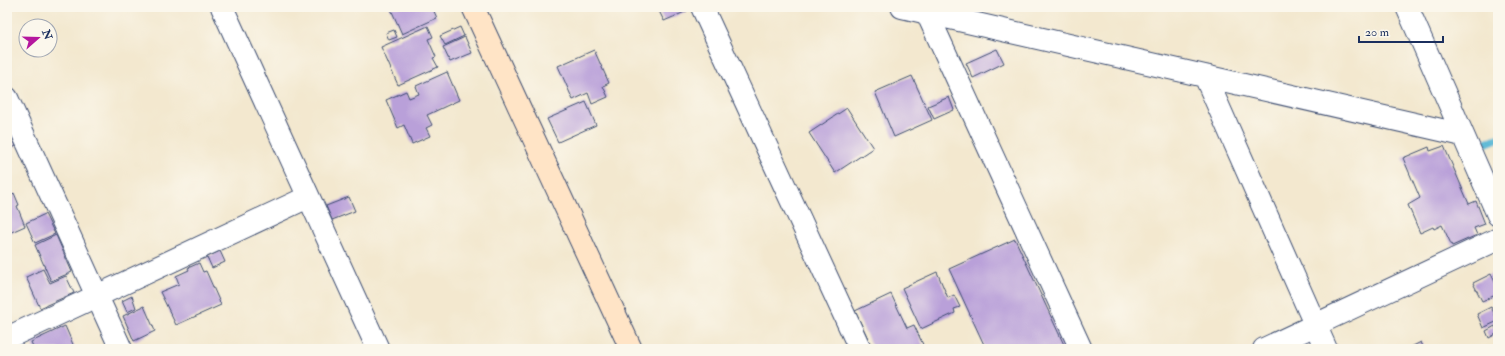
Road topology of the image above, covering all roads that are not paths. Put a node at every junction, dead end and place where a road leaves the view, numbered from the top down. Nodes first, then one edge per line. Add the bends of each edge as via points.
1 (222, 7) edge
2 (473, 7) edge
3 (702, 7) edge
4 (902, 7) edge
5 (1407, 7) edge
6 (927, 10) edge
7 (1205, 76) junction
8 (7, 98) edge
9 (1463, 135) junction
10 (308, 197) junction
11 (1498, 215) edge
12 (1498, 239) edge
13 (97, 296) junction
14 (1315, 325) junction
15 (7, 338) edge
16 (121, 349) edge
17 (378, 349) edge
18 (631, 349) edge
19 (860, 349) edge
20 (1081, 349) edge
21 (1264, 349) edge
22 (1326, 349) edge

1 - 10 street
2 - 18 street
3 - 19 street
4 - 6 street
5 - 9 street
6 - 7 street
6 - 20 street
7 - 9 street
7 - 14 street
8 - 13 street
9 - 11 street
10 - 13 street
10 - 17 street
12 - 14 street
13 - 15 street
13 - 16 street
14 - 21 street
14 - 22 street

